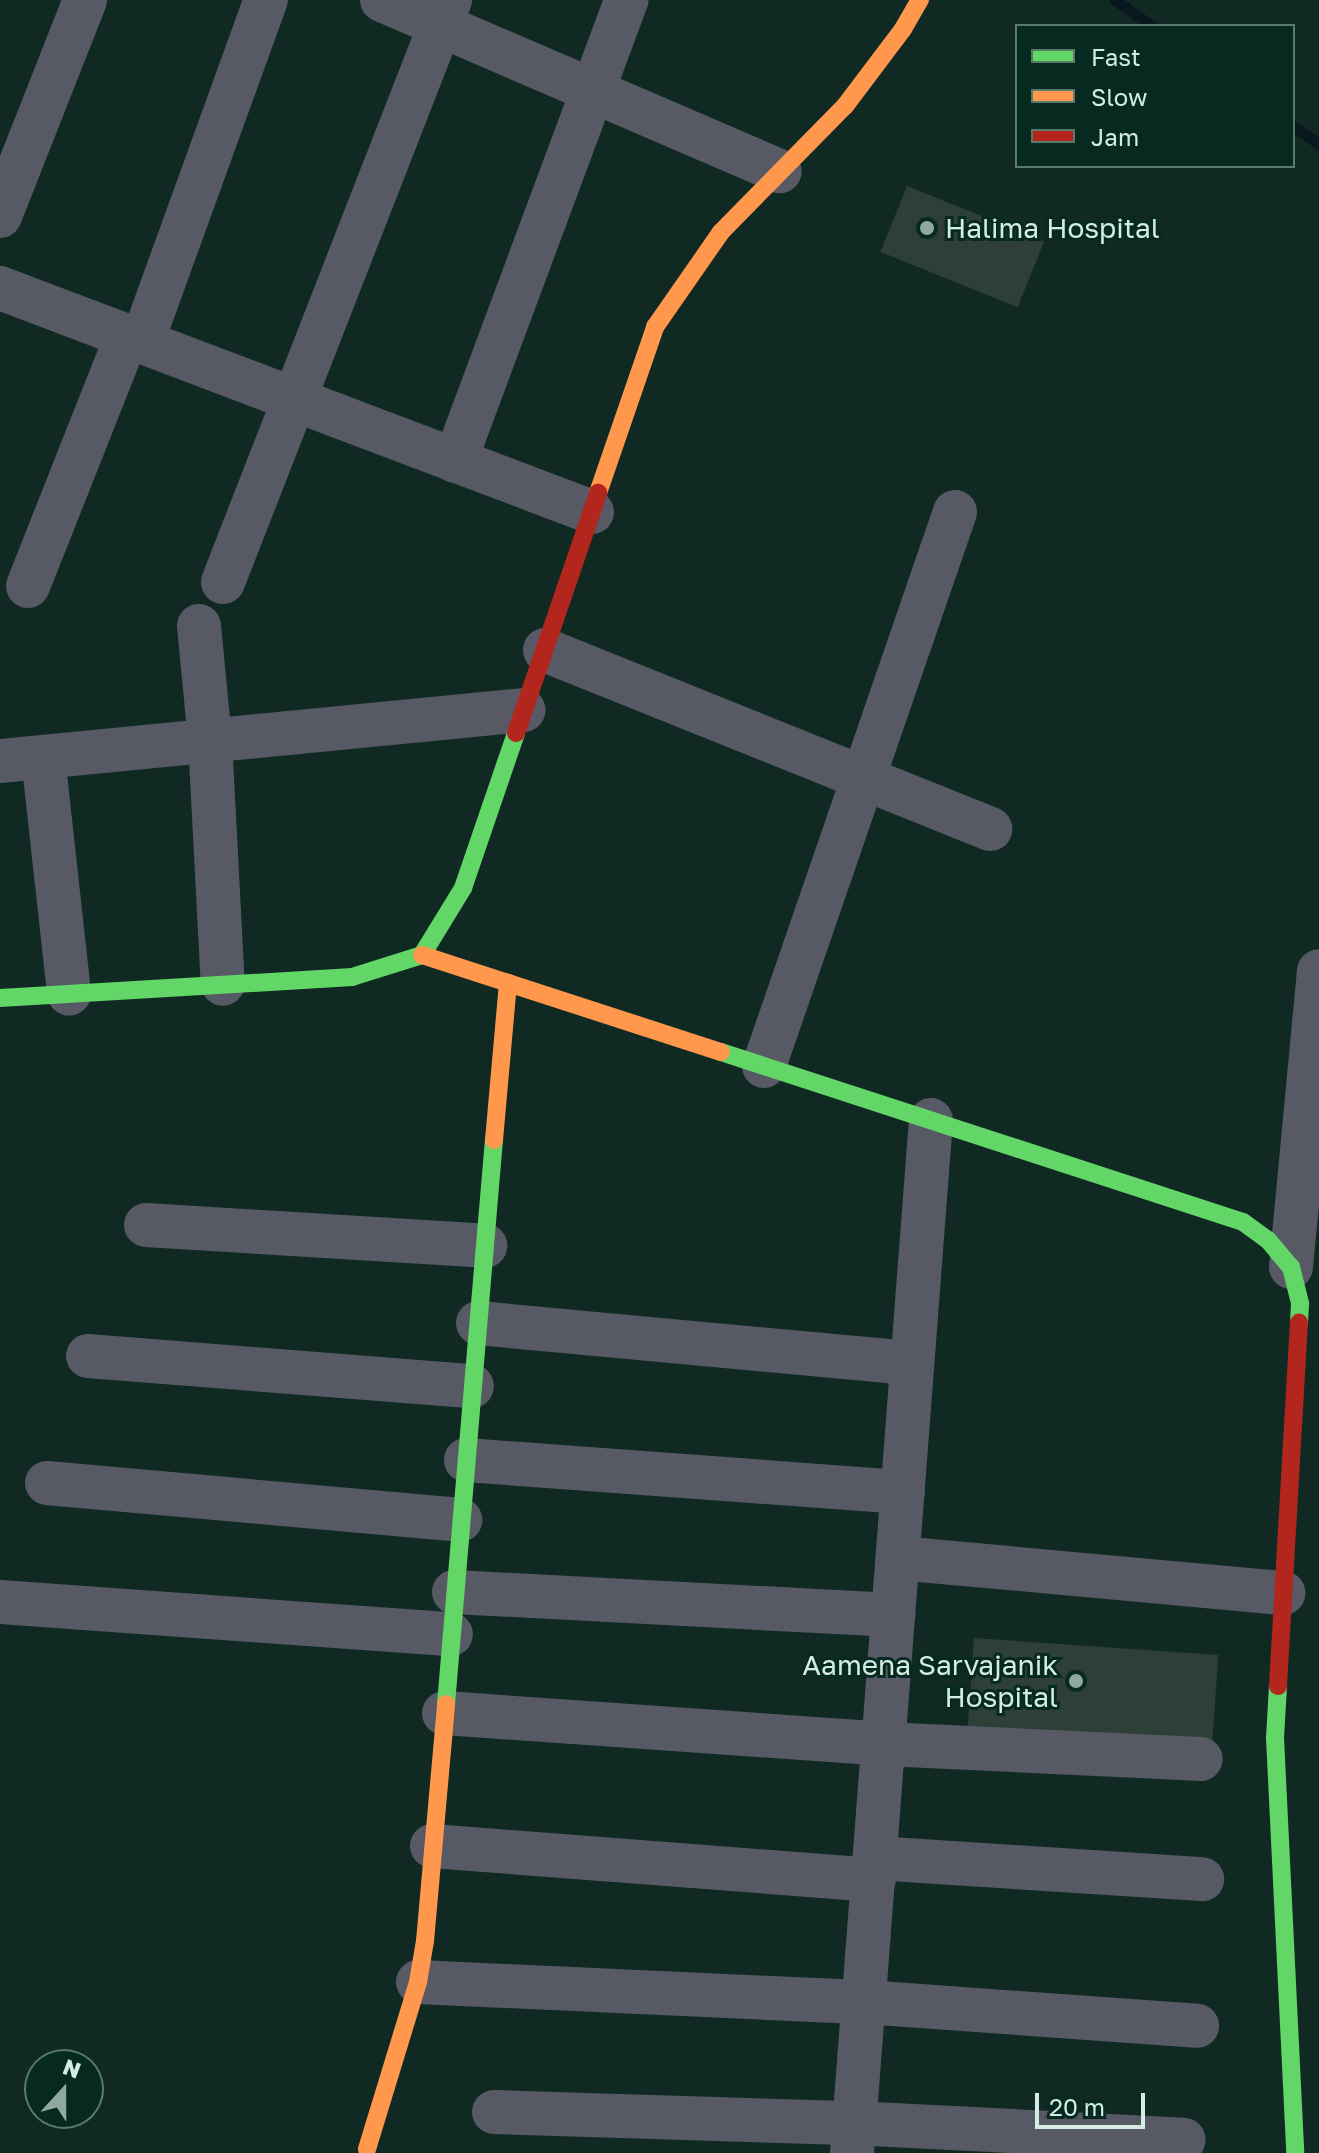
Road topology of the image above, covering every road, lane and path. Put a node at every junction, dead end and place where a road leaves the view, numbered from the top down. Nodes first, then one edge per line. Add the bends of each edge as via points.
1 (85, 0) edge
2 (266, 0) edge
3 (382, 0) edge
4 (626, 0) edge
5 (920, 0) edge
6 (445, 12) edge
7 (594, 90) junction
8 (780, 171) junction
9 (0, 216) edge
10 (0, 288) edge
11 (134, 339) junction
12 (294, 400) junction
13 (455, 461) junction
14 (592, 512) junction
15 (955, 512) dead end
16 (223, 582) dead end
17 (28, 586) dead end
18 (199, 626) dead end
19 (545, 650) junction
20 (524, 710) junction
21 (210, 740) junction
22 (43, 757) junction
23 (0, 761) edge
24 (866, 779) junction
25 (990, 829) dead end
26 (422, 955) junction
27 (1319, 971) edge
28 (508, 983) junction
29 (223, 984) junction
30 (69, 994) junction
31 (0, 998) edge
32 (764, 1066) junction
33 (931, 1120) junction
34 (146, 1225) dead end
35 (485, 1246) junction
36 (1291, 1267) junction
37 (478, 1323) junction
38 (88, 1356) dead end
39 (912, 1363) junction
40 (472, 1386) junction
41 (466, 1460) junction
42 (47, 1483) dead end
43 (903, 1492) junction
44 (460, 1520) junction
45 (898, 1558) junction
46 (1283, 1593) junction
47 (0, 1602) edge
48 (453, 1613) junction
49 (893, 1615) junction
50 (444, 1713) junction
51 (884, 1744) junction
52 (1201, 1759) dead end
53 (432, 1846) junction
54 (875, 1869) junction
55 (1202, 1879) dead end
56 (418, 1982) junction
57 (865, 2002) junction
58 (1197, 2026) dead end
59 (494, 2112) dead end
60 (853, 2138) edge
61 (1184, 2140) dead end
62 (367, 2149) dead end
63 (1295, 2153) edge

1 - 9 street
2 - 11 street
3 - 6 street
4 - 7 street
5 - 8 street via 845,106
6 - 7 street
6 - 12 street
7 - 8 street
7 - 13 street
8 - 14 street via 721,232 655,327
10 - 11 street
11 - 12 street
11 - 17 street
12 - 13 street
12 - 16 street
13 - 14 street
14 - 19 street
15 - 24 street
18 - 21 street
19 - 20 street
19 - 24 street
20 - 21 street
20 - 26 street via 463,888
21 - 22 street
21 - 29 street
22 - 23 street
22 - 30 street
24 - 25 street
24 - 32 street
26 - 28 street
26 - 29 street via 352,977
27 - 36 street
28 - 32 street
28 - 35 street
29 - 30 street
30 - 31 street
32 - 33 street
33 - 36 street via 1243,1222
33 - 39 street
34 - 35 street
35 - 37 street
36 - 46 street via 1300,1304
37 - 39 street
37 - 40 street
38 - 40 street
39 - 43 street
40 - 41 street
41 - 43 street
41 - 44 street
42 - 44 street
43 - 45 street
44 - 48 street
45 - 46 street
45 - 49 street
46 - 63 street via 1275,1738
47 - 48 street
48 - 49 street
48 - 50 street
49 - 51 street
50 - 51 street
50 - 53 street
51 - 52 street
51 - 54 street
53 - 54 street
53 - 56 street
54 - 55 street
54 - 57 street
56 - 57 street
56 - 62 street
57 - 58 street
57 - 60 street
59 - 60 street
60 - 61 street

